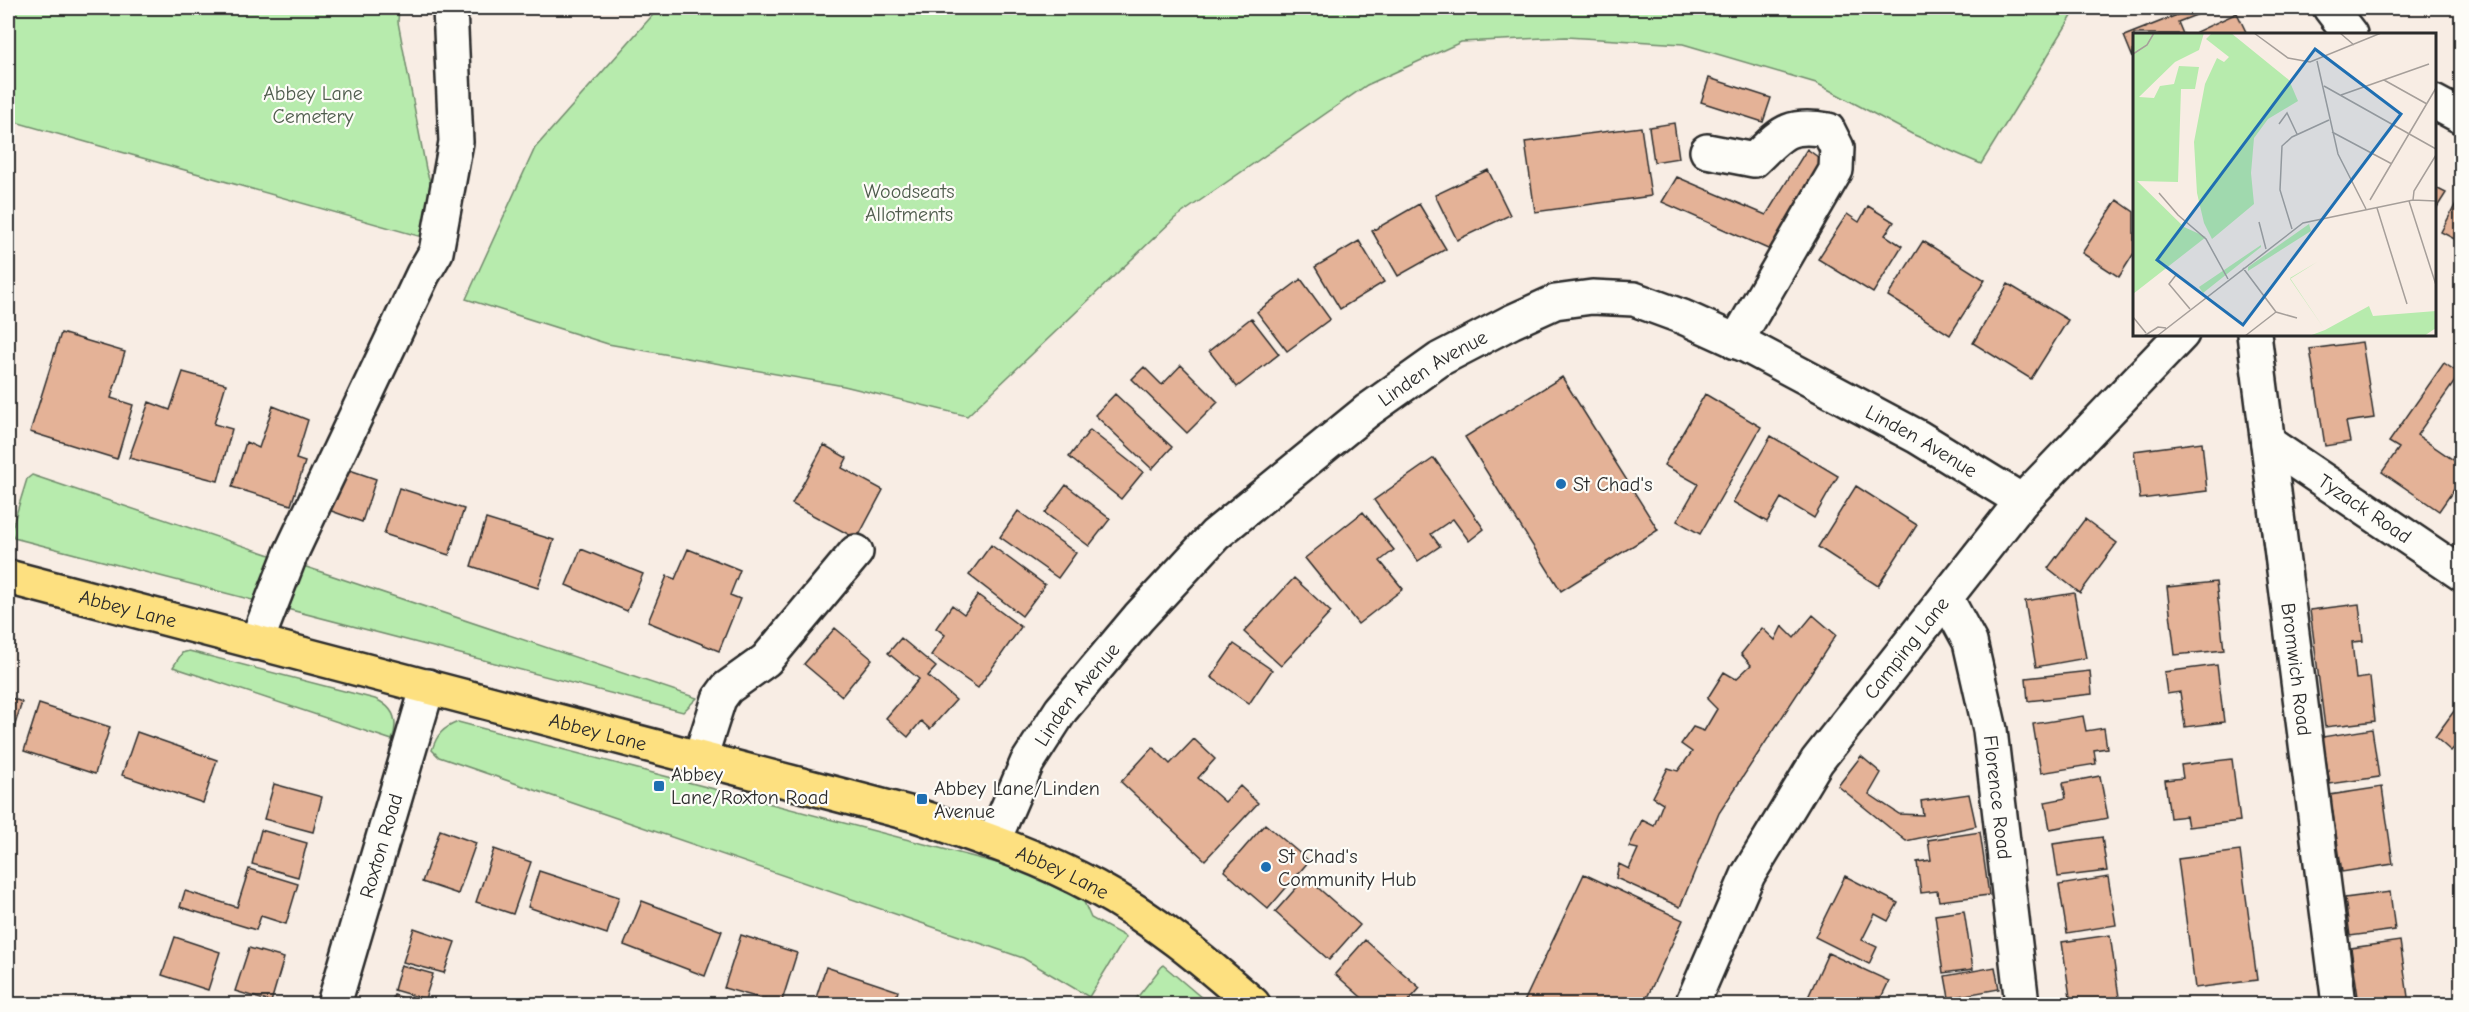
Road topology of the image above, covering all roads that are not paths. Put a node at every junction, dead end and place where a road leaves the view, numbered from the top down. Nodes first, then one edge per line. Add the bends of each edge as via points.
1 (450, 8) edge
2 (2330, 8) edge
3 (2349, 33) edge
4 (2436, 103) edge
5 (2462, 117) edge
6 (1707, 151) dead end
7 (2180, 336) edge
8 (2254, 336) edge
9 (1736, 342) junction
10 (2268, 443) junction
11 (2022, 501) junction
12 (856, 552) dead end
13 (2462, 574) edge
14 (8, 577) edge
15 (1946, 598) junction
16 (256, 643) junction
17 (428, 686) junction
18 (700, 758) junction
19 (993, 842) junction
20 (334, 1005) edge
21 (1253, 1005) edge
22 (1692, 1005) edge
23 (2022, 1005) edge
24 (2339, 1005) edge

1 - 16 street via 456,142 436,252 291,553
2 - 3 street
4 - 5 street
6 - 9 street via 1754,160 1779,136 1801,125 1828,130 1837,148 1836,171
7 - 11 street, Camping Lane
8 - 10 street, Bromwich Road
9 - 11 street, Linden Avenue via 1918,437
9 - 19 street, Linden Avenue via 1634,299 1592,297 1555,302 1440,359 1367,411 1215,535 1139,617 1061,710 1027,763
10 - 13 street, Tyzack Road
10 - 24 street, Bromwich Road
11 - 15 street, Camping Lane
12 - 18 street via 766,660 727,688 719,699
14 - 16 main road, Abbey Lane
15 - 22 street, Camping Lane via 1817,761 1748,875
15 - 23 street, Florence Road via 1970,642 1990,730
16 - 17 main road, Abbey Lane
17 - 18 main road, Abbey Lane
17 - 20 street, Roxton Road
18 - 19 main road, Abbey Lane via 916,815
19 - 21 main road, Abbey Lane via 1049,864 1131,908 1213,969

